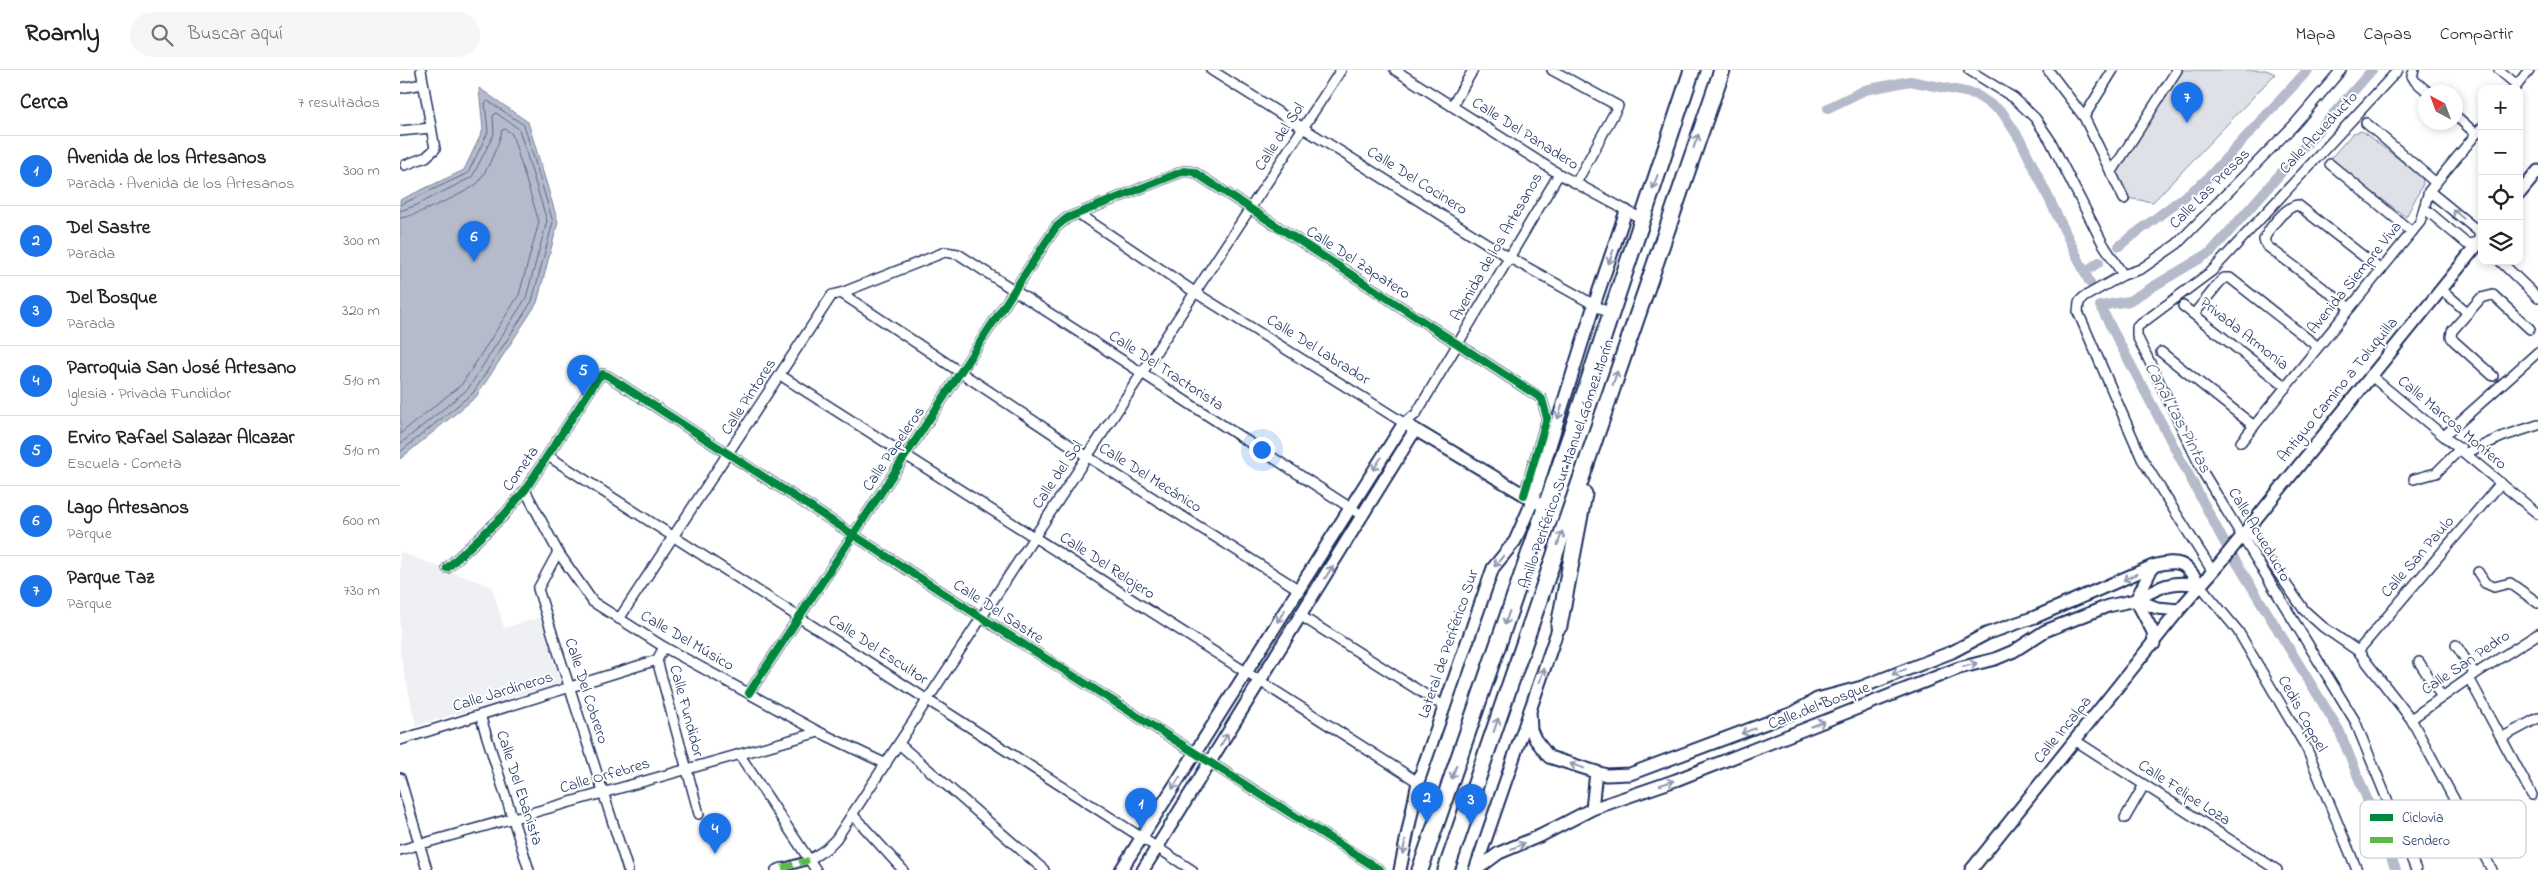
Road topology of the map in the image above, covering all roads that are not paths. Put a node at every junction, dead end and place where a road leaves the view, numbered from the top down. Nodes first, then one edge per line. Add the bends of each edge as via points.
1 (421, 70) edge
2 (1211, 70) edge
3 (1341, 70) edge
4 (1395, 70) edge
5 (1473, 70) edge
6 (1552, 70) edge
7 (1692, 70) edge
8 (1722, 70) edge
9 (1969, 70) edge
10 (2049, 70) edge
11 (2113, 70) edge
12 (2177, 70) edge
13 (2341, 70) edge
14 (2398, 70) edge
15 (2414, 70) edge
16 (2499, 70) edge
17 (2529, 70) edge
18 (423, 84) junction
19 (2420, 85) edge
20 (2513, 85) edge
21 (2517, 85) edge
22 (400, 88) edge
23 (1452, 106) junction
24 (2084, 116) junction
25 (2463, 120) edge
26 (2366, 123) dead end
27 (431, 128) junction
28 (1304, 128) junction
29 (2478, 129) edge
30 (400, 131) edge
31 (2478, 131) edge
32 (2330, 164) dead end
33 (405, 165) dead end
34 (2538, 171) edge
35 (2112, 172) junction
36 (1559, 174) junction
37 (1576, 183) junction
38 (2436, 183) junction
39 (2523, 189) edge
40 (2429, 191) junction
41 (2124, 199) dead end
42 (2424, 208) junction
43 (1250, 210) junction
44 (1626, 211) junction
45 (1079, 214) junction
46 (1642, 219) junction
47 (1062, 221) joint
48 (2478, 231) edge
49 (2412, 232) junction
50 (2478, 242) edge
51 (2478, 246) edge
52 (952, 252) joint
53 (1510, 258) junction
54 (2504, 265) edge
55 (2381, 270) junction
56 (2123, 275) junction
57 (2441, 289) junction
58 (1015, 291) junction
59 (839, 293) junction
60 (1196, 293) junction
61 (2538, 298) edge
62 (1594, 305) junction
63 (2183, 306) dead end
64 (2350, 308) junction
65 (1609, 313) junction
66 (2468, 313) junction
67 (2194, 314) junction
68 (2530, 329) dead end
69 (1459, 344) junction
70 (2318, 348) junction
71 (2160, 352) dead end
72 (2538, 352) edge
73 (961, 373) junction
74 (603, 374) joint
75 (1143, 374) junction
76 (780, 375) junction
77 (2370, 375) junction
78 (2493, 376) dead end
79 (2286, 387) junction
80 (1416, 414) junction
81 (1404, 423) junction
82 (2538, 425) edge
83 (2254, 426) junction
84 (1415, 430) junction
85 (2445, 435) junction
86 (1594, 440) junction
87 (2241, 442) dead end
88 (2463, 451) junction
89 (728, 454) junction
90 (548, 456) junction
91 (906, 456) junction
92 (1088, 457) junction
93 (2414, 479) dead end
94 (2501, 483) junction
95 (525, 490) junction
96 (1534, 500) junction
97 (1349, 507) junction
98 (2538, 514) edge
99 (1363, 516) junction
100 (853, 535) junction
101 (673, 536) junction
102 (2241, 536) junction
103 (1034, 538) junction
104 (558, 552) junction
105 (2153, 566) junction
106 (447, 568) dead end
107 (2213, 572) junction
108 (2478, 572) dead end
109 (2200, 585) junction
110 (1298, 589) junction
111 (2136, 600) junction
112 (2538, 603) edge
113 (2179, 610) junction
114 (1301, 616) junction
115 (799, 617) junction
116 (982, 618) junction
117 (618, 619) junction
118 (1559, 626) joint
119 (2538, 634) edge
120 (2154, 644) junction
121 (2456, 645) dead end
122 (664, 647) junction
123 (2358, 651) junction
124 (658, 660) junction
125 (2418, 662) dead end
126 (1246, 672) junction
127 (2472, 676) junction
128 (1260, 682) junction
129 (570, 687) junction
130 (748, 693) junction
131 (2442, 697) junction
132 (928, 700) junction
133 (1444, 707) junction
134 (1530, 710) junction
135 (480, 715) junction
136 (2538, 718) edge
137 (2411, 719) junction
138 (819, 732) junction
139 (2503, 737) junction
140 (400, 740) edge
141 (2076, 741) junction
142 (899, 744) junction
143 (1195, 753) junction
144 (739, 754) junction
145 (1210, 763) junction
146 (886, 764) junction
147 (686, 769) junction
148 (1596, 772) junction
149 (400, 778) edge
150 (1418, 782) junction
151 (2144, 785) junction
152 (603, 792) junction
153 (2532, 795) dead end
154 (2387, 800) edge
155 (2454, 800) edge
156 (1592, 809) junction
157 (699, 814) dead end
158 (852, 814) junction
159 (512, 817) junction
160 (2125, 818) dead end
161 (1141, 837) junction
162 (420, 844) junction
163 (1157, 847) junction
164 (400, 850) edge
165 (2411, 858) edge
166 (2486, 858) edge
167 (809, 860) junction
168 (779, 869) edge
169 (427, 870) edge
170 (529, 870) edge
171 (628, 870) edge
172 (816, 870) edge
173 (902, 870) edge
174 (1044, 870) edge
175 (1121, 870) edge
176 (1143, 870) edge
177 (1192, 870) edge
178 (1380, 870) edge
179 (1400, 870) edge
180 (1420, 870) edge
181 (1446, 870) edge
182 (1475, 870) edge
183 (1971, 870) edge
184 (2276, 870) edge
185 (2357, 870) edge
186 (2416, 870) edge
187 (2492, 870) edge

1 - 18 street
2 - 28 street, Calle Del Cocinero
3 - 28 street, Calle del Sol
4 - 23 street, Calle Del Panadero
5 - 23 street
6 - 37 street via 1618,106
7 -> 46 highway, Anillo Periférico Sur Manuel Gómez Morín
86 -> 8 highway, Anillo Periférico Sur Manuel Gómez Morín
9 - 56 street via 2014,98 2035,118
10 - 24 street
11 - 24 street
12 - 35 street
13 - 56 street, Calle Las Presas via 2294,126 2177,244 2140,270
14 - 102 street, Calle Acueducto via 2212,271 2137,327 2137,336 2204,474
15 - 19 street via 2412,76
16 - 20 street
17 - 21 street
18 - 22 street
18 - 27 street
23 - 36 street, Calle Del Panadero
24 - 35 street
25 - 29 street
26 - 38 street
27 - 30 street
27 - 33 street via 435,149 432,154
28 - 43 street, Calle del Sol
28 - 53 street, Calle Del Cocinero
31 - 38 street, Avenida Siempre Viva
32 - 49 street
34 - 39 street
35 - 41 street
36 - 37 street, Calle Del Panadero
36 - 53 street, Avenida de los Artesanos
37 - 44 street, Calle Del Panadero
38 - 40 street, Avenida Siempre Viva
40 - 42 street, Avenida Siempre Viva
48 -> 40 street
42 - 49 street, Avenida Siempre Viva via 2420,222
42 - 50 street via 2467,244
43 - 45 street, Calle Del Zapatero via 1189,170
43 - 60 street, Calle del Sol
43 - 69 street, Calle Del Zapatero
44 - 46 street, Calle Del Panadero
44 -> 62 street, Lateral de Periférico Sur
45 - 47 street, Calle Del Zapatero
45 - 60 street, Calle Del Labrador
46 - 65 highway, Anillo Periférico Sur Manuel Gómez Morín
47 - 58 street, Calle Papeleros
49 - 55 street, Avenida Siempre Viva
51 - 57 street, Antiguo Camino a Toluquilla
52 - 58 street, Calle Del Tractorista
52 - 59 street, Calle Pintores
53 - 62 street, Calle Del Cocinero
53 - 69 street, Avenida de los Artesanos
54 - 61 street
55 - 64 street, Avenida Siempre Viva
55 - 64 street via 2298,205 2288,209 2264,240 2267,246
56 - 107 street, Calle Las Presas via 2084,297 2079,302 2078,312 2142,459
57 - 66 street
57 - 77 street, Antiguo Camino a Toluquilla
58 - 73 street, Calle Papeleros
58 - 75 street, Calle Del Tractorista
59 - 73 street, Calle Del Mecánico
59 - 76 street, Calle Pintores via 832,295
60 - 75 street, Calle del Sol
60 - 81 street, Calle Del Labrador
62 - 65 street, Calle Del Cocinero
62 -> 96 street, Lateral de Periférico Sur
63 - 67 street, Privada Armonía
64 - 70 street, Avenida Siempre Viva
65 - 96 highway, Anillo Periférico Sur Manuel Gómez Morín via 1575,422
66 - 68 street via 2481,298 2493,295
66 - 78 street via 2452,331 2452,337
67 - 70 street via 2219,282 2230,278
67 - 79 street, Privada Armonía
69 - 80 street, Avenida de los Artesanos
69 - 96 street, Calle Del Zapatero via 1542,399 1547,418
70 - 79 street, Avenida Siempre Viva
71 - 83 street
72 - 85 street
73 - 91 street, Calle Papeleros
73 - 92 street, Calle Del Mecánico
74 - 89 street, Calle Del Sastre
74 - 90 street, Cometa
75 - 92 street, Calle del Sol
75 - 97 street, Calle Del Tractorista
76 - 89 street, Calle Pintores
76 - 91 street, Calle Del Relojero
77 - 85 street, Calle Marcos Montero
77 - 102 street, Antiguo Camino a Toluquilla
79 - 83 street, Avenida Siempre Viva
80 - 81 street, Avenida de los Artesanos
80 - 84 street, Avenida de los Artesanos
81 - 84 street, Calle Del Labrador
81 -> 97 street, Avenida de los Artesanos
82 - 88 street
83 - 87 street, Avenida Siempre Viva
84 - 96 street, Calle Del Labrador
84 - 99 street, Avenida de los Artesanos
85 - 88 street, Calle Marcos Montero
86 - 118 highway
181 -> 86 highway, Anillo Periférico Sur Manuel Gómez Morín
88 - 93 street via 2436,473
88 - 94 street, Calle Marcos Montero
89 - 100 street, Calle Del Sastre
89 - 101 street, Calle Pintores
90 - 95 street, Cometa
90 - 101 street, Calle Del Escultor
91 - 100 street, Calle Papeleros
91 - 103 street, Calle Del Relojero
92 - 103 street, Calle del Sol
92 - 110 street, Calle Del Mecánico
94 - 98 street, Calle Marcos Montero
94 - 123 street, Calle San Paulo
95 - 104 street, Calle Del Músico
95 - 106 street, Cometa via 504,515
96 -> 133 street, Lateral de Periférico Sur via 1515,541 1493,568
96 -> 180 highway, Anillo Periférico Sur Manuel Gómez Morín
97 - 99 street, Calle Del Tractorista
97 - 110 street, Avenida de los Artesanos
114 -> 99 street, Avenida de los Artesanos
100 - 115 street, Calle Papeleros
100 - 116 street, Calle Del Sastre
101 - 115 street, Calle Del Escultor
101 - 117 street, Calle Pintores
102 - 107 street, Antiguo Camino a Toluquilla
102 - 123 street via 2304,610
102 - 154 street, Calle Acueducto via 2355,721
103 - 116 street, Calle del Sol
103 - 126 street, Calle Del Relojero
104 - 117 street, Calle Del Músico via 593,602
104 - 129 street, Calle Del Cobrero via 538,589
105 - 109 street, Calle del Bosque via 2173,561 2184,566
105 - 111 street
105 -> 148 street, Calle del Bosque via 2035,618 1986,634 1952,652 1862,687 1817,699 1793,713 1725,740 1630,774
107 - 109 street
108 - 112 street via 2485,583 2494,587 2510,582
109 - 111 street via 2183,582 2165,584
109 - 113 street, Calle Incalpa
109 - 185 street, Cedis Coppel via 2238,632 2307,749
110 -> 126 street, Avenida de los Artesanos
111 - 113 street via 2157,608
111 - 120 street via 2153,632
156 -> 111 street, Calle del Bosque via 1676,780 1959,668 1995,659 2076,617
113 - 120 street, Calle Incalpa
114 - 128 street, Avenida de los Artesanos
114 - 133 street
115 - 130 street, Calle Papeleros
115 - 132 street, Calle Del Escultor
116 - 132 street, Calle del Sol
116 - 143 street, Calle Del Sastre
117 - 122 street, Calle Del Músico
134 -> 118 street
119 - 127 street, Calle San Pedro
120 - 141 street, Calle Incalpa
121 - 127 street
122 - 124 street
122 - 130 street, Calle Del Músico
123 - 137 street
124 - 129 street, Calle Jardineros
124 - 147 street, Calle Fundidor
125 - 131 street
126 - 128 street, Calle Del Relojero
126 - 143 street, Avenida de los Artesanos
127 - 131 street, Calle San Pedro
127 - 139 street
145 -> 128 street, Avenida de los Artesanos
128 - 150 street, Calle Del Relojero
129 - 135 street, Calle Jardineros
129 - 152 street, Calle Del Cobrero
130 - 138 street, Calle Del Músico
131 - 137 street, Calle San Pedro
132 - 142 street, Calle del Sol
132 - 161 street, Calle Del Escultor
133 - 150 street, Lateral de Periférico Sur
148 -> 134 street, Calle del Bosque via 1549,757 1540,749 1531,730
134 - 182 street
135 - 140 street, Calle Jardineros
135 - 159 street, Calle Del Ebanista
136 - 139 street
137 - 155 street
138 - 144 street, Calle Orfebres
138 - 146 street, Calle Del Músico
139 - 153 street
141 - 151 street, Calle Felipe Loza
141 - 183 street, Calle Incalpa
142 - 146 street, Calle del Sol
142 - 174 street
143 - 145 street, Calle Del Sastre
143 -> 161 street, Avenida de los Artesanos
144 - 147 street, Calle Orfebres
144 - 167 street
145 - 163 street, Avenida de los Artesanos
145 - 178 street, Calle Del Sastre
146 - 158 street, Calle del Sol
147 - 152 street, Calle Orfebres
147 - 157 street, Calle Fundidor
148 - 156 street
149 - 162 street
150 -> 179 street, Lateral de Periférico Sur
151 - 160 street
151 - 184 street, Calle Felipe Loza
152 - 159 street, Calle Orfebres
152 - 171 street, Calle Del Cobrero
182 -> 156 street, Calle del Bosque via 1499,853
158 - 167 street, Calle del Sol via 826,850
158 - 173 street
159 - 162 street, Calle Orfebres
159 - 170 street, Calle Del Ebanista
161 - 163 street, Calle Del Escultor
161 - 175 street, Avenida de los Artesanos
162 - 164 street, Calle Orfebres
162 - 169 street
163 - 176 street, Avenida de los Artesanos
163 - 177 street, Calle Del Escultor
165 - 186 street, Calle Acueducto
166 - 187 street
167 - 168 street, Calle del Sol
167 - 172 street

